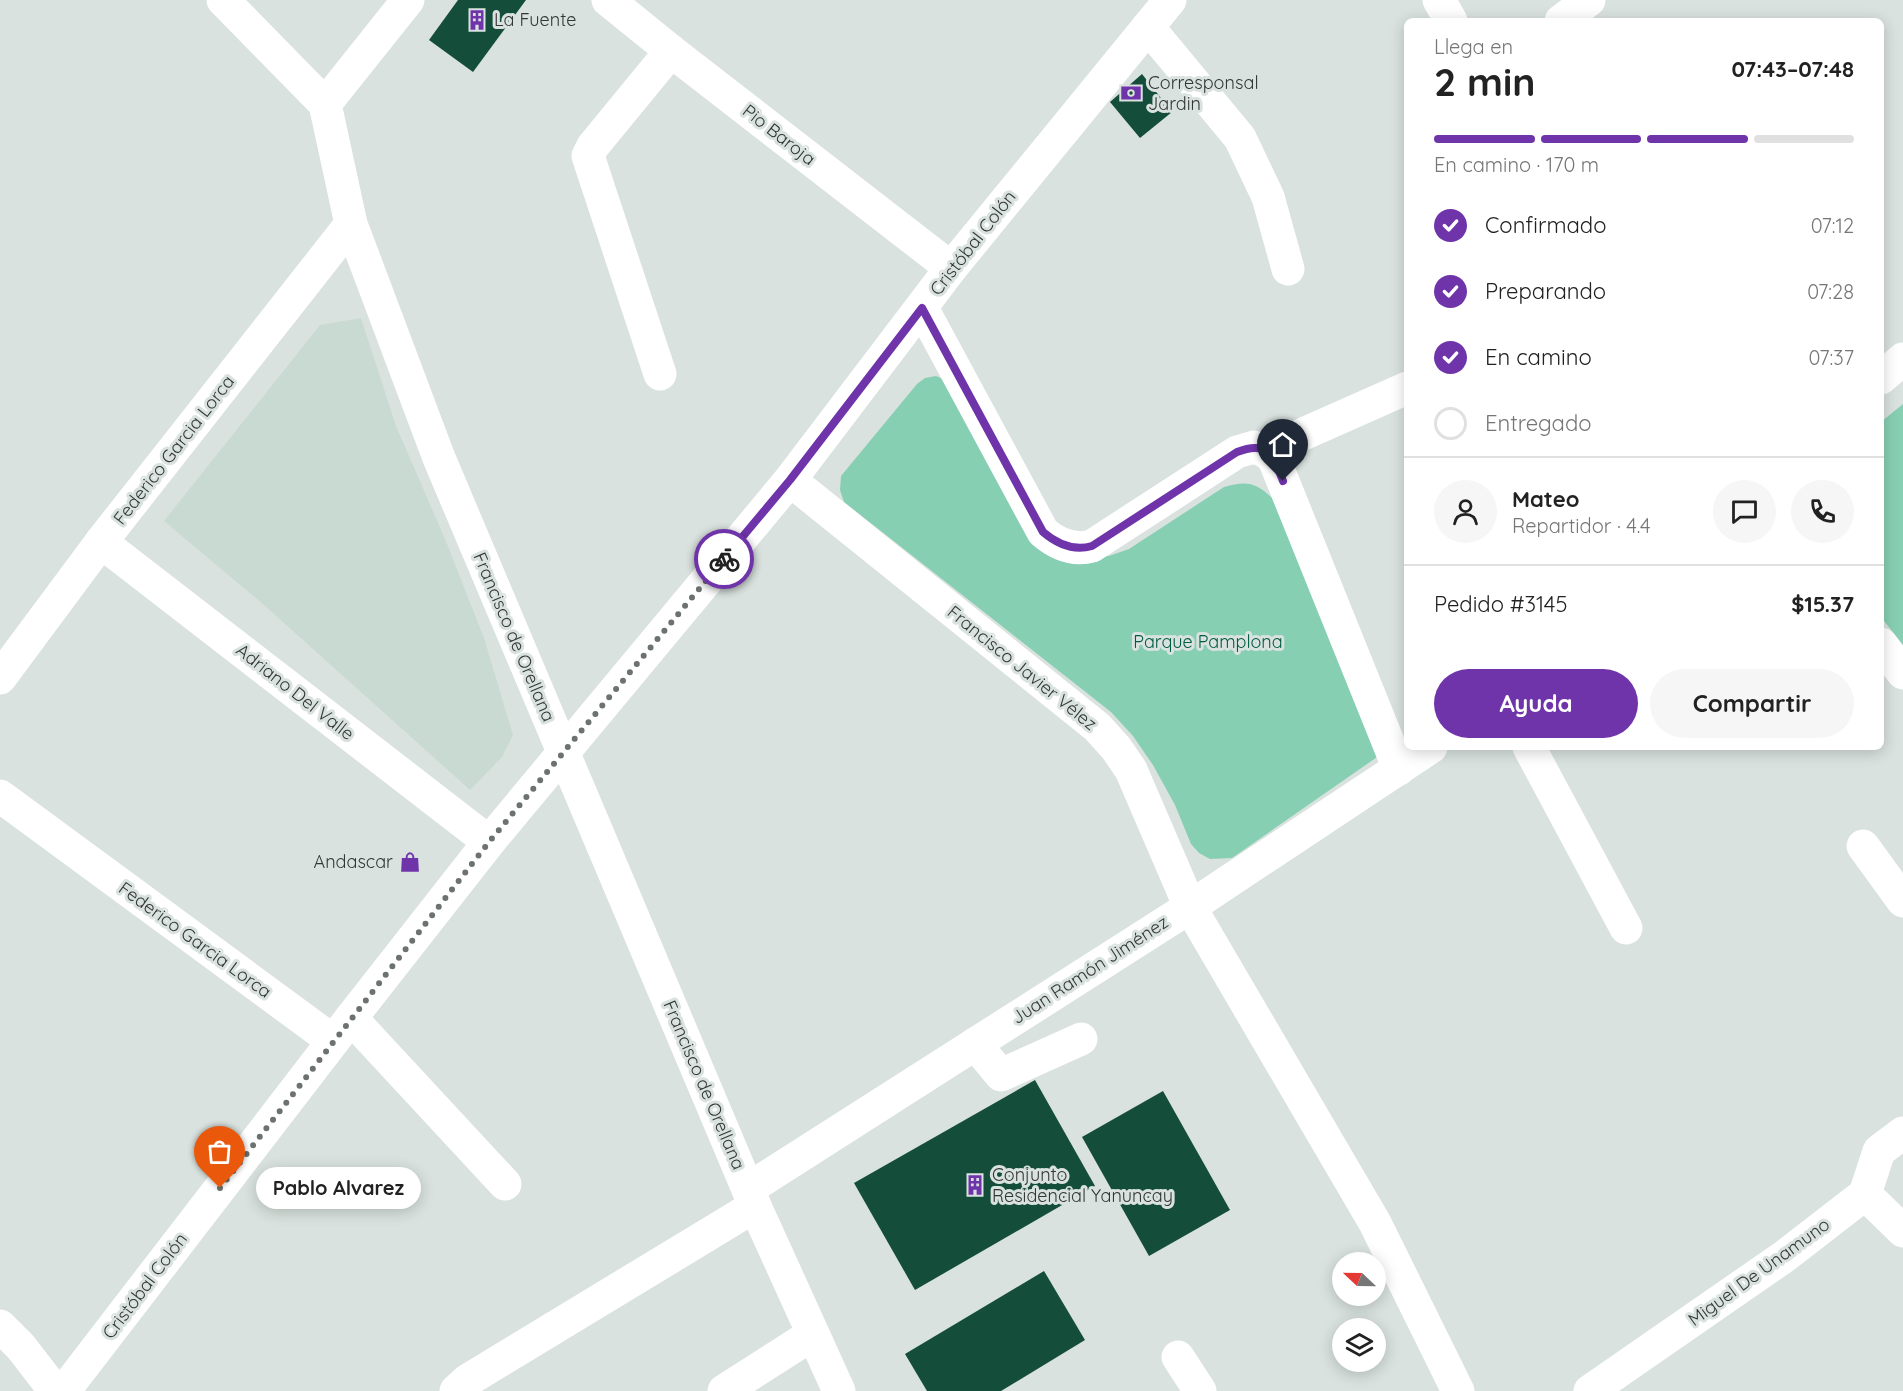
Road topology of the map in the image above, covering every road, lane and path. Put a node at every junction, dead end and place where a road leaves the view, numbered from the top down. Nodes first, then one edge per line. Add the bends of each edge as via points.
1 (223, 0) edge
2 (408, 0) edge
3 (608, 0) edge
4 (1439, 0) edge
5 (1589, 0) edge
6 (1153, 11) edge
7 (1449, 18) edge
8 (1566, 18) edge
9 (671, 51) junction
10 (325, 104) junction
11 (351, 224) junction
12 (951, 268) junction
13 (1288, 269) dead end
14 (922, 308) junction
15 (1884, 348) edge
16 (1903, 357) edge
17 (660, 374) dead end
18 (1884, 375) edge
19 (1404, 389) edge
20 (1265, 451) junction
21 (790, 480) junction
22 (101, 542) junction
23 (1884, 648) edge
24 (1903, 673) edge
25 (0, 678) edge
26 (1427, 750) edge
27 (1530, 750) edge
28 (563, 753) junction
29 (1399, 769) junction
30 (0, 796) edge
31 (489, 842) junction
32 (1863, 846) dead end
33 (1903, 901) edge
34 (1190, 906) junction
35 (1626, 928) dead end
36 (342, 1029) junction
37 (1081, 1039) dead end
38 (975, 1044) junction
39 (1903, 1133) edge
40 (505, 1185) dead end
41 (1865, 1194) junction
42 (751, 1197) junction
43 (1903, 1231) edge
44 (0, 1326) edge
45 (813, 1334) junction
46 (1178, 1357) dead end
47 (55, 1391) edge
48 (64, 1391) edge
49 (456, 1391) edge
50 (724, 1391) edge
51 (838, 1391) edge
52 (1200, 1391) edge
53 (1458, 1391) edge
54 (1590, 1391) edge

1 - 10 street
2 - 10 street
3 - 9 street, Pio Baroja
4 - 7 street
5 - 8 street
6 - 12 street, Cristóbal Colón
6 - 13 street via 1239,138 1268,197
9 - 12 street, Pio Baroja
9 - 17 street via 588,156
10 - 11 street, Francisco de Orellana
11 - 22 street, Federico Garcia Lorca
11 - 28 street, Francisco de Orellana via 439,459
12 - 14 street, Cristóbal Colón
14 - 20 street via 1043,532 1059,543 1075,548 1092,546 1237,452 1254,447
14 - 21 street, Cristóbal Colón
15 - 16 street
16 - 18 street
19 - 20 street
20 - 29 street via 1274,459
21 - 28 street, Cristóbal Colón
21 - 34 street, Francisco Javier Vélez via 1097,727 1131,770
22 - 25 street, Federico Garcia Lorca
22 - 31 street, Adriano Del Valle
23 - 24 street
26 - 29 street, Juan Ramón Jiménez
27 - 35 street
28 - 31 street, Cristóbal Colón
28 - 42 street, Francisco de Orellana
29 - 34 street, Juan Ramón Jiménez
30 - 36 street, Federico Garcia Lorca
31 - 36 street, Cristóbal Colón
32 - 33 street
34 - 38 street, Juan Ramón Jiménez
34 - 53 street, Francisco Javier Vélez via 1375,1223
36 - 40 street, Federico Garcia Lorca
36 - 48 street, Cristóbal Colón
37 - 38 street via 1001,1075
38 - 42 street, Juan Ramón Jiménez
39 - 41 street via 1879,1150
41 - 43 street
41 - 54 street, Miguel De Unamuno via 1785,1256
42 - 45 street, Francisco de Orellana
42 - 49 street, Juan Ramón Jiménez
44 - 47 street
45 - 50 street
45 - 51 street, Francisco de Orellana
46 - 52 street

